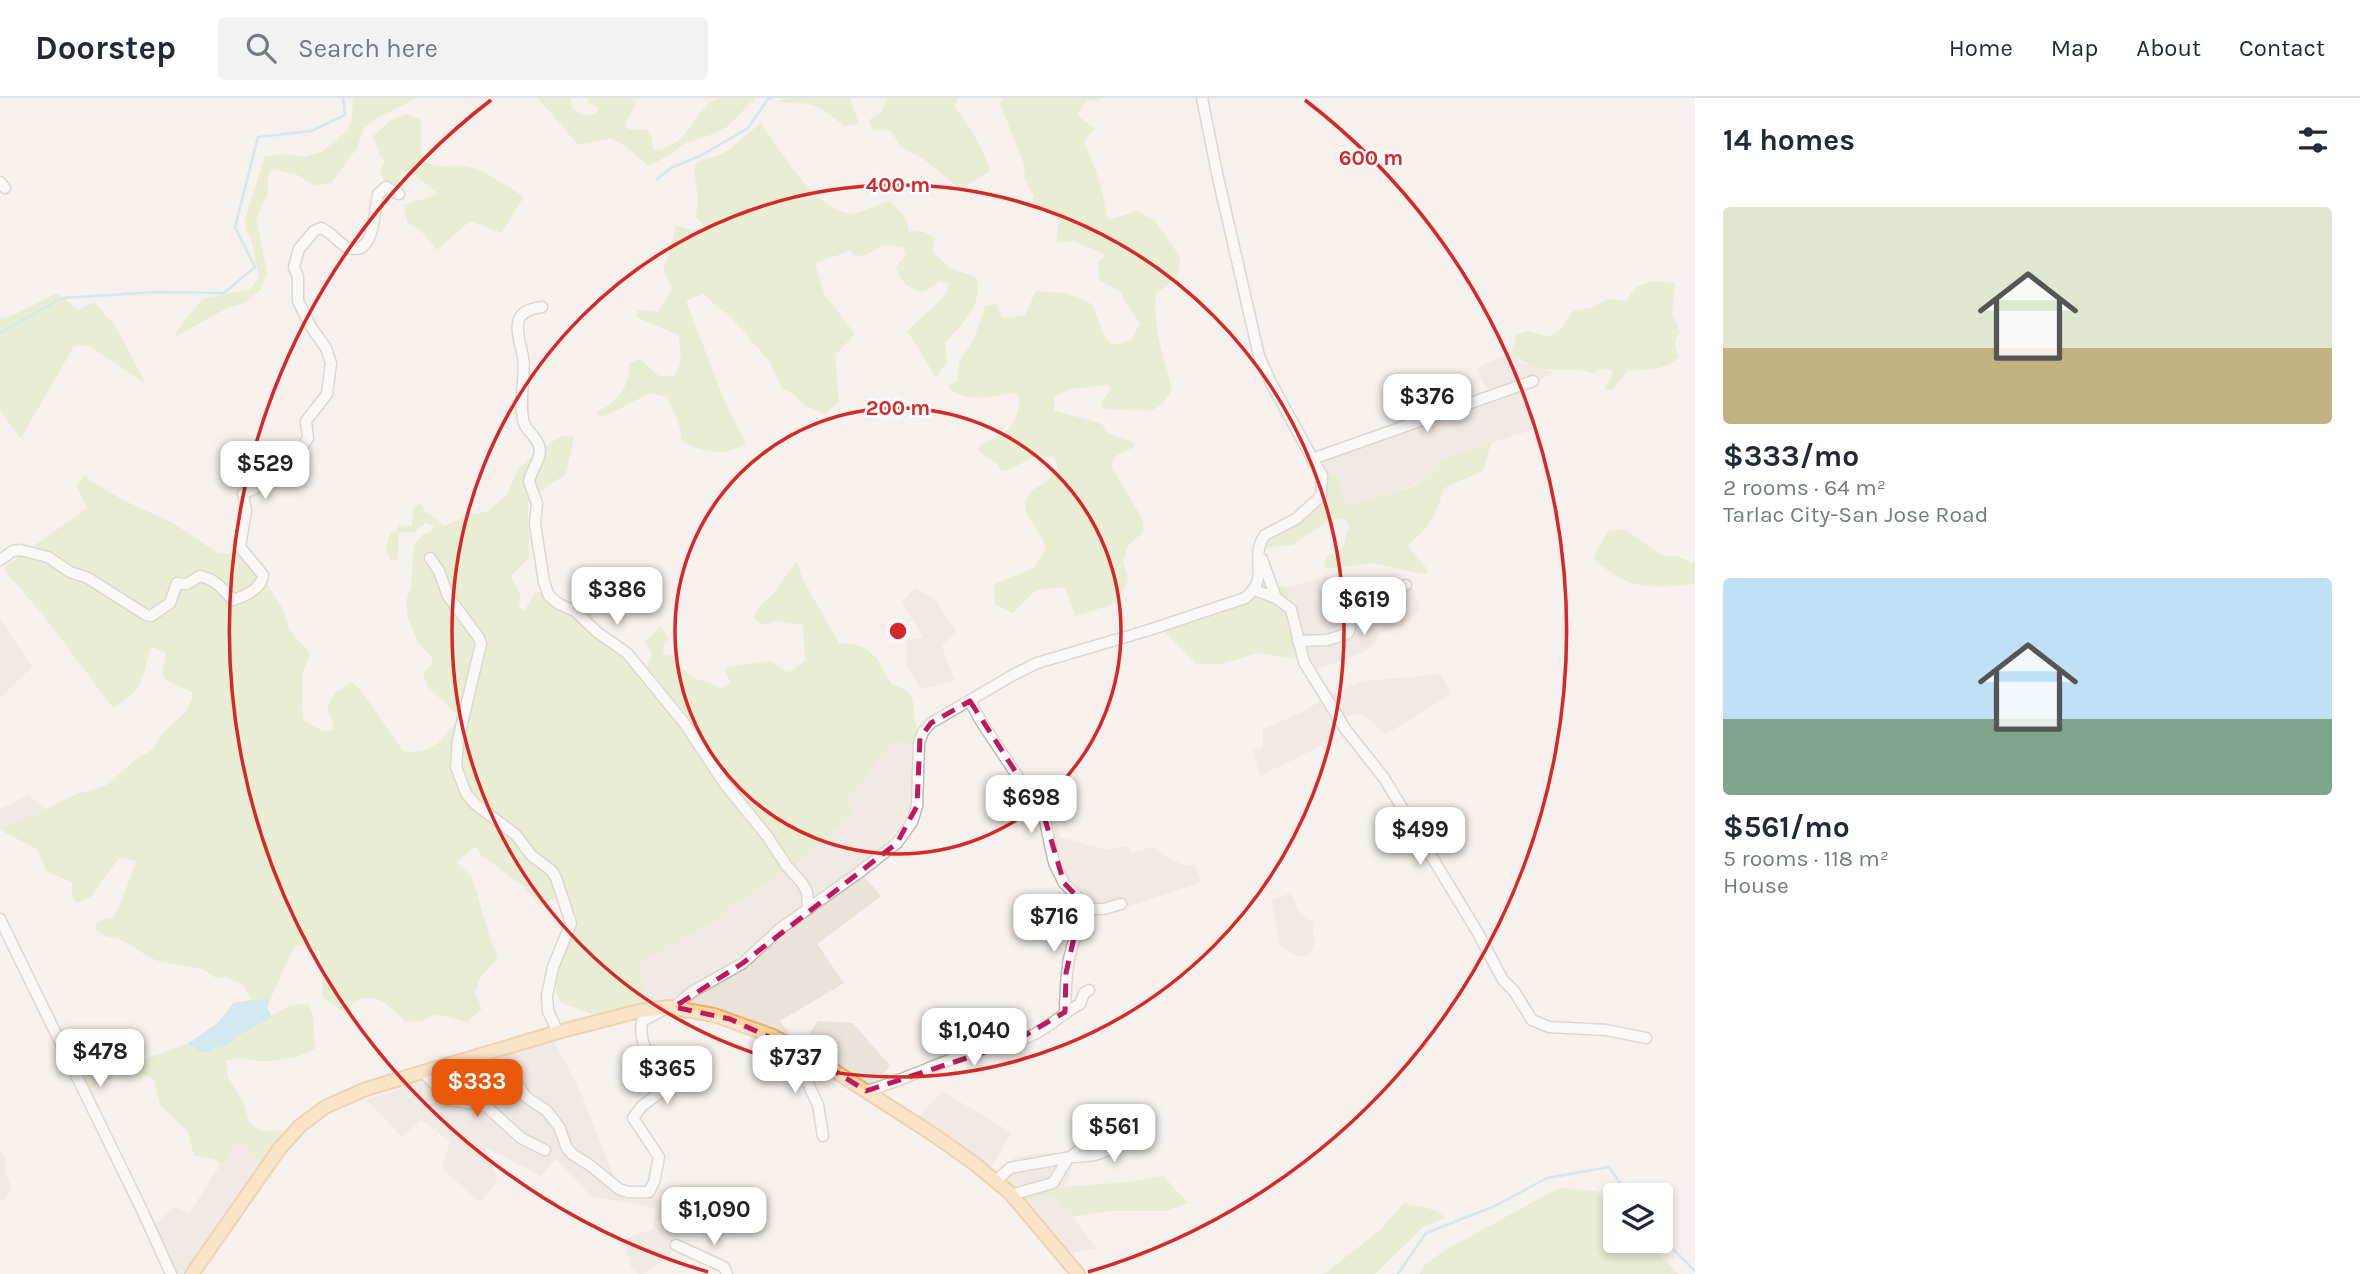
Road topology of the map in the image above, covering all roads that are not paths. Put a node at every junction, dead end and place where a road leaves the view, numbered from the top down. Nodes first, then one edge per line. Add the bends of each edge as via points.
1 (1202, 98) edge
2 (399, 194) dead end
3 (542, 307) dead end
4 (1533, 381) dead end
5 (1312, 459) junction
6 (1258, 550) junction
7 (429, 558) dead end
8 (0, 560) edge
9 (1406, 585) dead end
10 (1255, 590) junction
11 (1276, 598) junction
12 (1298, 640) junction
13 (970, 701) junction
14 (1121, 904) dead end
15 (808, 909) junction
16 (1089, 909) junction
17 (0, 919) edge
18 (1089, 990) dead end
19 (671, 1007) junction
20 (1065, 1012) junction
21 (558, 1032) junction
22 (1646, 1038) dead end
23 (798, 1048) junction
24 (480, 1056) junction
25 (423, 1072) junction
26 (866, 1091) junction
27 (1140, 1121) dead end
28 (1127, 1122) junction
29 (823, 1136) dead end
30 (545, 1150) dead end
31 (1070, 1157) junction
32 (996, 1181) junction
33 (1012, 1195) junction
34 (676, 1245) dead end
35 (170, 1274) edge
36 (192, 1274) edge
37 (727, 1274) edge
38 (1079, 1274) edge

1 - 5 street via 1259,356
2 - 8 street via 386,187 378,194 374,227 360,247 345,247 321,228 299,249 294,267 297,296 326,348 331,371 327,394 305,424 308,438 291,475 243,494 246,510 240,547 263,575 258,588 233,600 224,589 200,576 187,584 177,583 170,603 151,616 48,557 20,550
3 - 15 street via 523,314 518,330 524,425 540,445 528,482 537,503 535,524 547,592 623,649 653,684 802,883
4 - 5 street
5 - 6 street via 1322,476 1321,496 1296,519 1265,535
6 - 10 street
6 - 11 street
7 - 21 street via 481,644 457,748 461,780 474,803 552,871 571,918 553,967 547,1000
9 - 12 street via 1348,609 1348,634
10 - 11 street
10 - 13 street via 1245,598 1037,663
11 - 12 street via 1291,610
12 - 22 street via 1304,662 1384,778 1503,980 1532,1020 1549,1027
13 - 15 street via 932,723 920,738 917,806 903,836
13 - 16 street via 1044,816 1054,863 1064,883
14 - 16 street
15 - 19 street via 743,963
16 - 20 street via 1075,933 1066,973
17 - 35 street
18 - 20 street via 1080,1004
19 - 21 main road
19 - 23 main road via 730,1019
19 - 24 street via 642,1021 640,1032 662,1091 633,1118 659,1157 649,1192 619,1189 572,1154 547,1111
20 - 26 street via 1012,1043 973,1052
21 - 24 main road
23 - 26 main road
23 - 29 street via 802,1071 818,1105
24 - 25 main road
25 - 30 street via 450,1100 486,1106 521,1138
25 - 36 main road via 340,1098 305,1121 280,1148
26 - 32 main road
27 - 28 street
28 - 31 street via 1110,1149
28 - 31 street via 1103,1121
31 - 32 street via 1010,1168
31 - 33 street via 1053,1183
32 - 33 main road
33 - 38 main road
34 - 37 street via 724,1267

